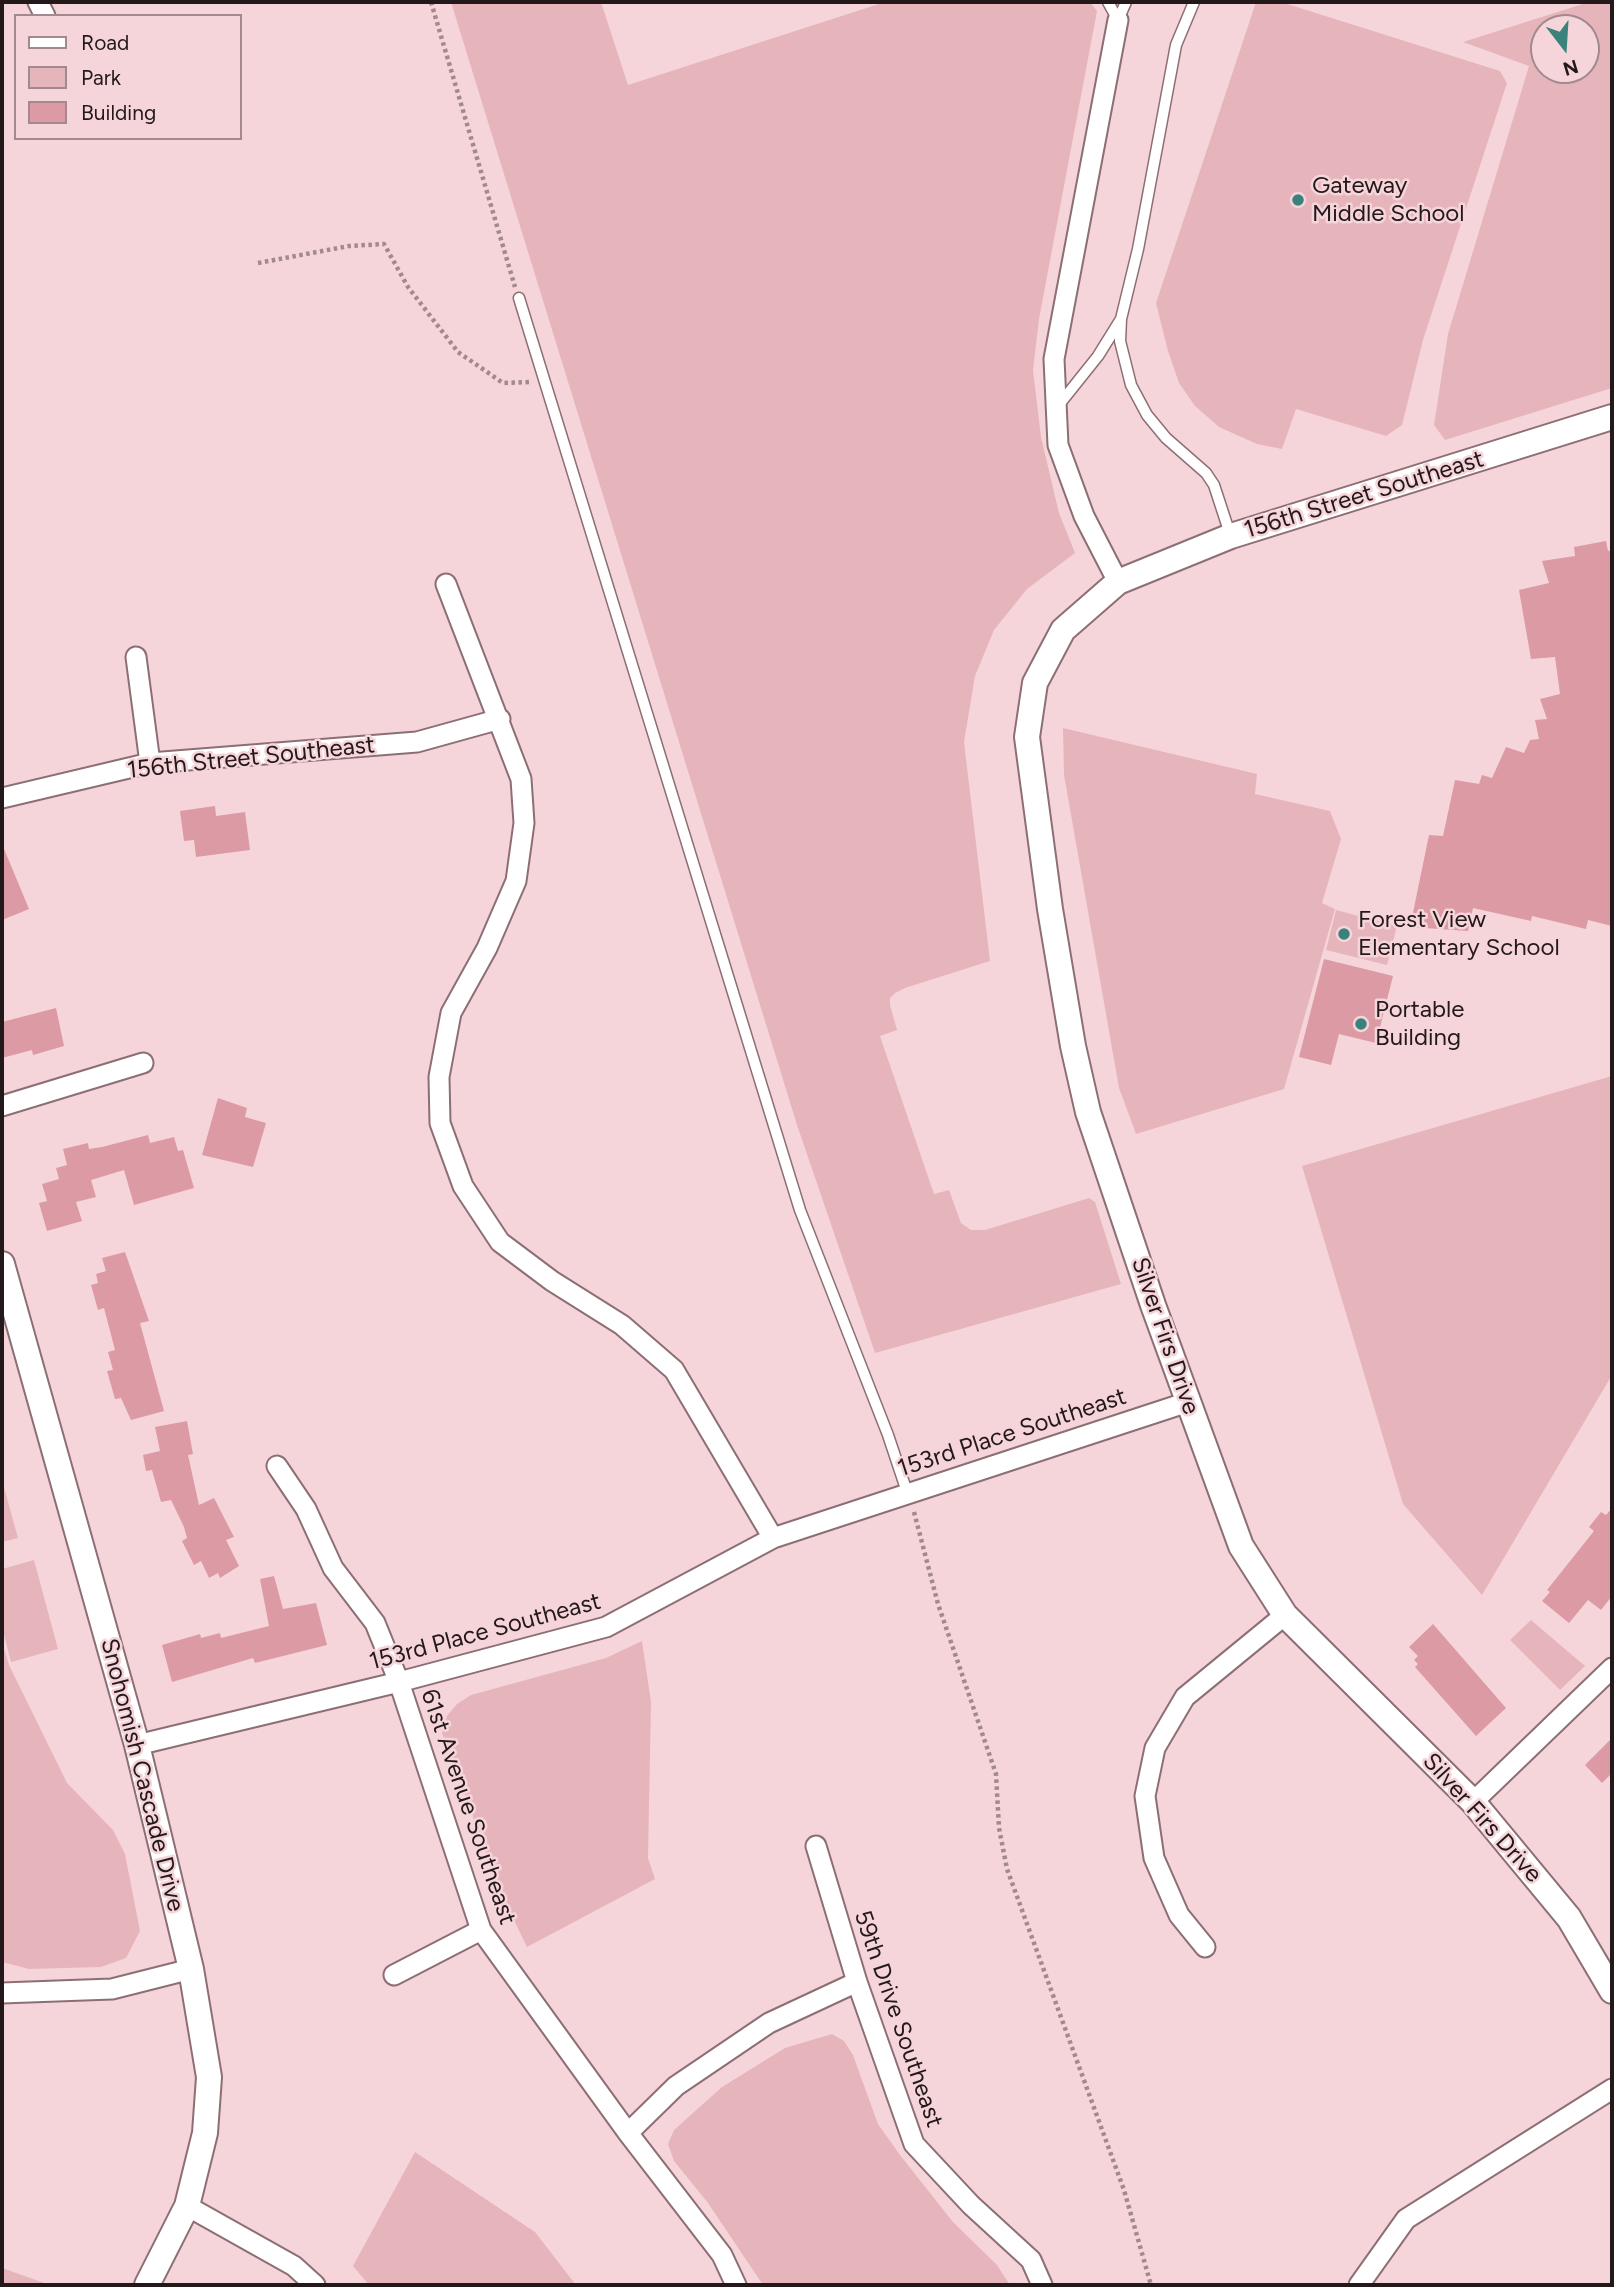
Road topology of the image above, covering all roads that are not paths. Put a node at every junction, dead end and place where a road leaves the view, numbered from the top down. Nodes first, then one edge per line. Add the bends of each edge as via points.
1 (1108, 2) edge
2 (1126, 2) edge
3 (1194, 2) edge
4 (1118, 20) junction
5 (519, 298) road end
6 (1121, 319) junction
7 (1056, 409) junction
8 (1612, 416) edge
9 (1231, 536) junction
10 (1118, 582) junction
11 (446, 584) dead end
12 (136, 657) dead end
13 (500, 719) junction
14 (150, 763) junction
15 (2, 798) edge
16 (143, 1063) dead end
17 (2, 1107) edge
18 (2, 1264) edge
19 (1188, 1402) junction
20 (277, 1466) dead end
21 (907, 1492) junction
22 (774, 1538) junction
23 (1285, 1615) junction
24 (1612, 1668) edge
25 (399, 1682) junction
26 (137, 1745) junction
27 (1473, 1802) junction
28 (816, 1846) dead end
29 (481, 1930) junction
30 (1205, 1947) dead end
31 (191, 1969) junction
32 (394, 1975) dead end
33 (857, 1982) junction
34 (1612, 1991) edge
35 (2, 1993) edge
36 (1612, 2089) edge
37 (628, 2133) junction
38 (187, 2206) junction
39 (147, 2285) edge
40 (315, 2285) edge
41 (736, 2285) edge
42 (1042, 2285) edge
43 (1359, 2285) edge

1 - 4 lane
2 - 4 lane
3 - 6 lane via 1176,45
4 - 7 street via 1054,359
5 - 21 lane via 800,1210
6 - 7 lane
6 - 9 lane via 1120,341 1132,385 1147,415 1206,473
7 - 10 street via 1058,445 1084,516
8 - 9 street, 156th Street Southeast
9 - 10 street, 156th Street Southeast
10 - 19 street, Silver Firs Drive via 1063,630 1035,683 1027,737 1056,946 1088,1112
11 - 13 street
12 - 14 street
13 - 14 street, 156th Street Southeast via 417,742
13 - 22 street via 521,779 524,823 516,881 487,948 451,1013 439,1077 440,1123 463,1186 500,1242 622,1325 674,1370
14 - 15 street, 156th Street Southeast
16 - 17 street
18 - 26 street, Snohomish Cascade Drive
19 - 21 street, 153rd Place Southeast
19 - 23 street, Silver Firs Drive via 1241,1546
20 - 25 street, 61st Avenue Southeast via 306,1509 333,1568 375,1623
21 - 22 street, 153rd Place Southeast
22 - 25 street, 153rd Place Southeast via 606,1627
23 - 27 street, Silver Firs Drive
23 - 30 street via 1185,1697 1155,1748 1145,1796 1154,1858 1179,1915
24 - 27 street
25 - 26 street, 153rd Place Southeast
25 - 29 street, 61st Avenue Southeast
26 - 31 street, Snohomish Cascade Drive
27 - 34 street, Silver Firs Drive via 1569,1918
28 - 33 street, 59th Drive Southeast
29 - 32 street
29 - 37 street, 61st Avenue Southeast
31 - 35 street via 112,1989
31 - 38 street, Snohomish Cascade Drive via 209,2077 205,2133
33 - 37 street via 769,2023 676,2086
33 - 42 street, 59th Drive Southeast via 914,2144 971,2206 1031,2260
36 - 43 street via 1406,2219
37 - 41 street, 61st Avenue Southeast via 722,2255
38 - 39 street, Snohomish Cascade Drive
38 - 40 street via 294,2266

